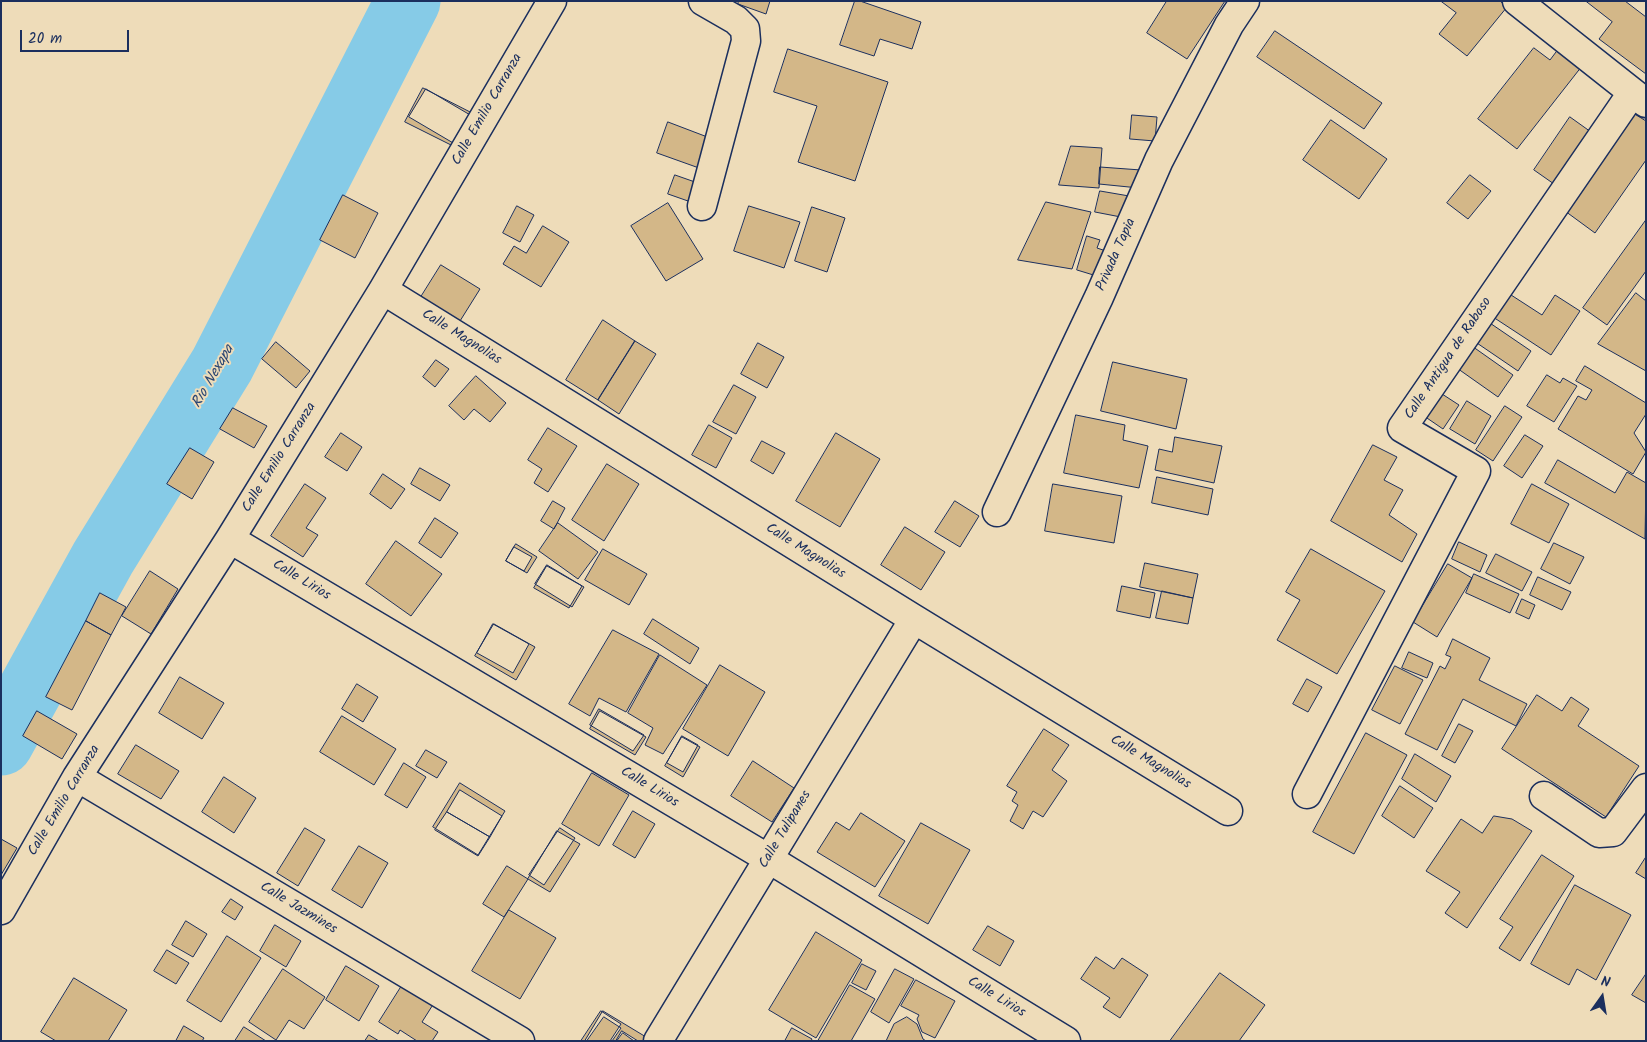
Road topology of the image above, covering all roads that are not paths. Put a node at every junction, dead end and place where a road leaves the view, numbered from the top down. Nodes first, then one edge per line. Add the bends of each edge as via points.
1 (552, 1) edge
2 (704, 1) edge
3 (1244, 1) edge
4 (1517, 1) edge
5 (1639, 98) edge
6 (702, 206) dead end
7 (383, 290) junction
8 (997, 512) dead end
9 (230, 539) junction
10 (914, 619) junction
11 (77, 777) junction
12 (1646, 788) edge
13 (1307, 794) dead end
14 (1544, 796) dead end
15 (1228, 811) dead end
16 (769, 859) junction
17 (1, 910) edge
18 (520, 1041) edge
19 (658, 1041) edge
20 (1066, 1041) edge

1 - 7 street, Calle Emilio Carranza
2 - 6 street via 746,29 746,41
3 - 8 street, Privada Tapia via 1159,160
4 - 5 street, Calle Antigua de Raboso
5 - 13 street, Calle Antigua de Raboso via 1402,428 1476,471
7 - 9 street, Calle Emilio Carranza
7 - 10 street, Calle Magnolias
9 - 11 street, Calle Emilio Carranza
9 - 16 street, Calle Lirios
10 - 15 street, Calle Magnolias
10 - 16 street, Calle Tulipanes
11 - 17 street, Calle Emilio Carranza
11 - 18 street, Calle Jazmines
12 - 14 street via 1613,832 1599,833
16 - 19 street, Calle Tulipanes
16 - 20 street, Calle Lirios

